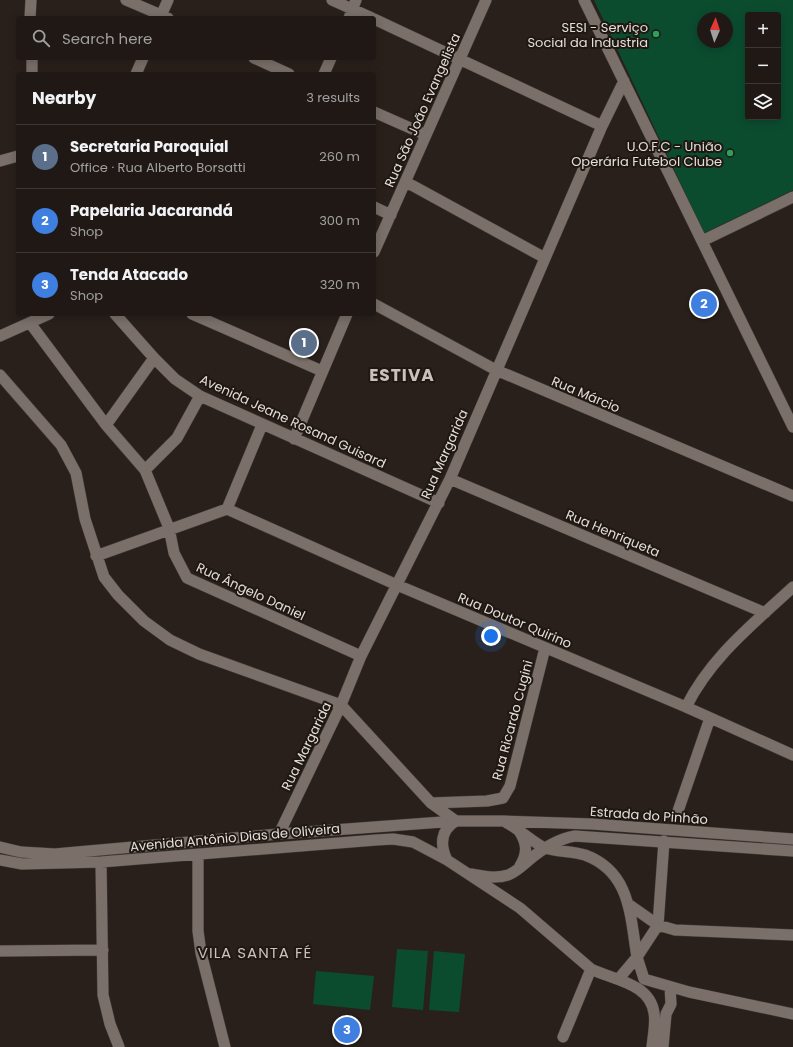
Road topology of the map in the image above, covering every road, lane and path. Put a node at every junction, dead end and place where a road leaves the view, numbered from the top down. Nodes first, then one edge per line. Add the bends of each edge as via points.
1 (31, 0) edge
2 (126, 0) edge
3 (168, 0) edge
4 (332, 0) edge
5 (486, 0) edge
6 (584, 0) edge
7 (352, 9) edge
8 (30, 16) edge
9 (161, 16) edge
10 (163, 16) edge
11 (368, 16) edge
12 (376, 19) edge
13 (460, 59) junction
14 (32, 60) edge
15 (142, 60) edge
16 (258, 60) edge
17 (330, 60) edge
18 (32, 72) edge
19 (137, 72) edge
20 (285, 72) edge
21 (325, 72) edge
22 (624, 81) junction
23 (376, 113) edge
24 (602, 126) junction
25 (426, 135) junction
26 (16, 157) edge
27 (0, 161) edge
28 (406, 182) junction
29 (792, 199) edge
30 (376, 208) edge
31 (391, 215) junction
32 (702, 242) junction
33 (376, 248) edge
34 (545, 258) junction
35 (376, 305) edge
36 (45, 316) edge
37 (117, 316) edge
38 (197, 316) edge
39 (346, 316) edge
40 (30, 323) junction
41 (0, 336) edge
42 (154, 358) junction
43 (496, 370) junction
44 (322, 371) junction
45 (0, 375) edge
46 (200, 396) junction
47 (106, 425) junction
48 (262, 425) junction
49 (793, 427) edge
50 (294, 439) junction
51 (145, 470) junction
52 (450, 479) junction
53 (793, 496) edge
54 (439, 503) junction
55 (227, 509) junction
56 (169, 528) junction
57 (96, 556) junction
58 (397, 585) junction
59 (793, 587) edge
60 (765, 613) junction
61 (545, 648) junction
62 (361, 656) junction
63 (341, 706) junction
64 (686, 707) junction
65 (710, 718) junction
66 (793, 755) edge
67 (431, 803) junction
68 (678, 811) dead end
69 (503, 820) junction
70 (456, 821) junction
71 (517, 828) junction
72 (279, 834) junction
73 (793, 839) edge
74 (664, 841) junction
75 (0, 847) edge
76 (544, 848) junction
77 (793, 851) edge
78 (198, 855) junction
79 (0, 860) edge
80 (447, 860) junction
81 (101, 862) junction
82 (517, 870) junction
83 (463, 872) junction
84 (628, 904) junction
85 (658, 925) junction
86 (793, 935) edge
87 (103, 950) junction
88 (0, 951) edge
89 (637, 957) junction
90 (591, 968) junction
91 (621, 980) junction
92 (668, 987) junction
93 (654, 1012) junction
94 (793, 1014) edge
95 (563, 1038) dead end
96 (119, 1047) edge
97 (225, 1047) edge
98 (652, 1047) edge
99 (663, 1047) edge

1 - 8 street
2 - 9 street
3 - 10 street
4 - 7 street
5 - 13 street, Rua São João Evangelista
6 - 22 street
7 - 11 street
12 - 13 street
13 - 24 street
13 - 25 street, Rua São João Evangelista
14 - 18 street
15 - 19 street
16 - 20 street
17 - 21 street
22 - 24 street, Rua Margarida
22 - 32 street
23 - 25 street
24 - 34 street, Rua Margarida
25 - 28 street, Rua São João Evangelista
26 - 27 street
28 - 31 street, Rua São João Evangelista
28 - 34 street
29 - 32 street
30 - 31 street
31 - 33 street, Rua São João Evangelista
32 - 49 street
34 - 43 street, Rua Margarida
35 - 43 street, Rua Márcio
36 - 40 street
37 - 42 street, Avenida Jeane Rosand Guisard
38 - 44 street
39 - 44 street
40 - 41 street
40 - 47 street, Rua Ângelo Daniel
42 - 46 street, Avenida Jeane Rosand Guisard via 176,379
42 - 47 street
43 - 52 street, Rua Margarida
43 - 53 street, Rua Márcio
44 - 50 street
45 - 57 street via 61,446 76,473 85,519
46 - 48 street, Avenida Jeane Rosand Guisard
46 - 51 street via 177,438
47 - 51 street, Rua Ângelo Daniel
48 - 50 street, Avenida Jeane Rosand Guisard
48 - 55 street
50 - 54 street, Avenida Jeane Rosand Guisard
51 - 56 street, Rua Ângelo Daniel
52 - 54 street, Rua Margarida
52 - 60 street, Rua Henriqueta
54 - 58 street, Rua Margarida
55 - 56 street
55 - 58 street, Rua Doutor Quirino
56 - 57 street
56 - 62 street, Rua Ângelo Daniel via 174,553 187,578
57 - 63 street via 104,577 118,595 144,622 170,640 199,654
58 - 61 street, Rua Doutor Quirino
58 - 62 street, Rua Margarida
59 - 60 street
60 - 64 street via 707,671
61 - 64 street, Rua Doutor Quirino
61 - 67 street, Rua Ricardo Cugini via 510,786 503,798
62 - 63 street, Rua Margarida
63 - 67 street
63 - 72 street, Rua Margarida
64 - 65 street, Rua Doutor Quirino
65 - 66 street, Rua Doutor Quirino
65 - 68 street
67 - 70 street
69 - 70 street, Estrada do Pinhão
69 - 71 street
69 - 73 street, Estrada do Pinhão
70 - 72 street, Estrada do Pinhão
70 - 80 street via 450,824 444,833 442,843
71 - 76 street
71 - 82 street via 526,847 525,859
72 - 75 street, Estrada do Pinhão via 55,854 21,852
74 - 76 street via 575,836
74 - 77 street
74 - 85 street
76 - 82 street
76 - 84 street via 584,855 598,861 617,878
78 - 80 street, Avenida Antônio Dias de Oliveira via 393,839 412,842
78 - 81 street, Avenida Antônio Dias de Oliveira
78 - 97 street via 198,931 201,953
79 - 81 street, Avenida Antônio Dias de Oliveira via 22,864
80 - 83 street, Avenida Antônio Dias de Oliveira
81 - 87 street
82 - 83 street via 497,877
83 - 90 street, Avenida Antônio Dias de Oliveira via 520,908
84 - 85 street
84 - 89 street
85 - 86 street via 675,930
85 - 89 street
87 - 88 street
87 - 96 street via 104,995 110,1024
89 - 91 street via 621,976
89 - 92 street via 644,979
90 - 91 street, Avenida Antônio Dias de Oliveira
90 - 95 street
91 - 93 street, Avenida Antônio Dias de Oliveira via 640,989
92 - 93 street via 658,990 654,995
92 - 94 street
92 - 99 street via 671,1004 666,1014
93 - 98 street

